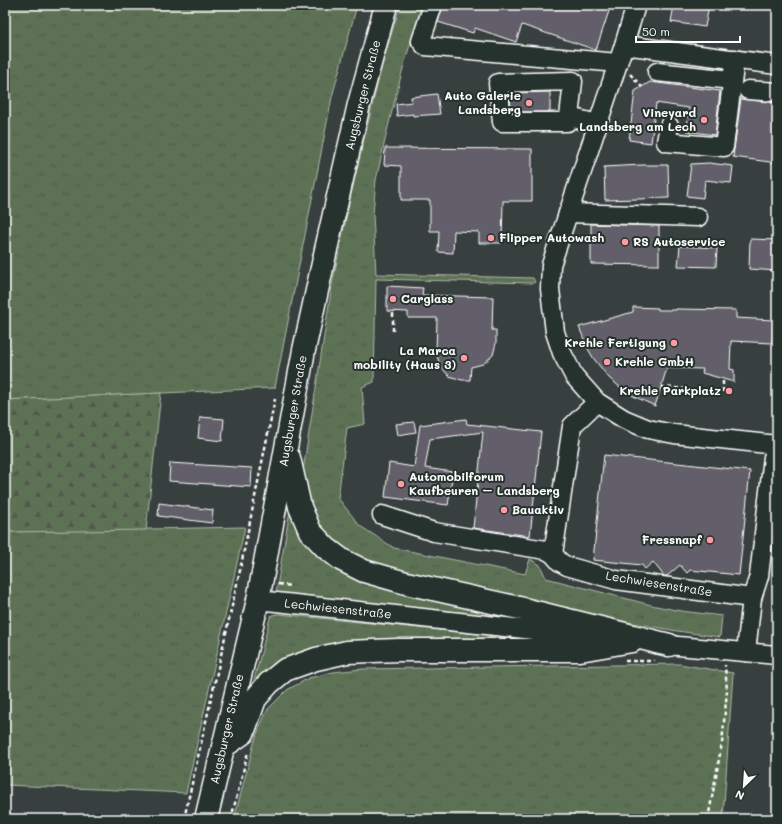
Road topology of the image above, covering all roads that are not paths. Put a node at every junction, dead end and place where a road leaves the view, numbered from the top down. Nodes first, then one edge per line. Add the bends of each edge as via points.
1 (386, 5) edge
2 (433, 5) edge
3 (636, 5) edge
4 (624, 45) junction
5 (735, 59) junction
6 (777, 64) edge
7 (624, 68) junction
8 (656, 72) dead end
9 (732, 80) junction
10 (748, 90) dead end
11 (777, 92) edge
12 (569, 117) dead end
13 (598, 124) junction
14 (669, 126) dead end
15 (568, 213) junction
16 (698, 217) dead end
17 (597, 402) junction
18 (777, 445) edge
19 (287, 447) junction
20 (777, 453) edge
21 (382, 515) dead end
22 (553, 554) junction
23 (259, 590) junction
24 (752, 598) junction
25 (632, 641) junction
26 (746, 652) junction
27 (664, 653) junction
28 (777, 655) edge
29 (223, 747) junction
30 (206, 819) edge

1 - 19 main road, Augsburger Straße via 359,104 327,245 304,350
2 - 7 street via 421,41 425,46
3 - 4 street
4 - 5 street
4 - 7 street
5 - 6 street
5 - 9 street
7 - 13 street
8 - 9 street
9 - 14 street via 724,147 666,142
10 - 11 street
12 - 13 street
13 - 15 street
15 - 16 street
15 - 17 street via 552,265 550,289 555,332 574,376
17 - 18 street via 624,419 648,429
17 - 22 street via 572,426
19 - 23 main road, Augsburger Straße
19 - 27 main road via 293,482 310,531 342,560 364,571 511,606
20 - 24 street via 773,457 759,576
21 - 22 street, Lechwiesenstraße via 434,532 546,550
22 - 24 street, Lechwiesenstraße via 567,566 616,580
23 - 25 street, Lechwiesenstraße
23 - 29 main road, Augsburger Straße
24 - 26 street
25 - 27 street, Lechwiesenstraße
25 - 29 main road via 580,650 398,650 347,652 316,659 285,670 269,683 255,699 243,733
26 - 27 street, Lechwiesenstraße via 725,656
26 - 28 street, Lechwiesenstraße
29 - 30 main road, Augsburger Straße

